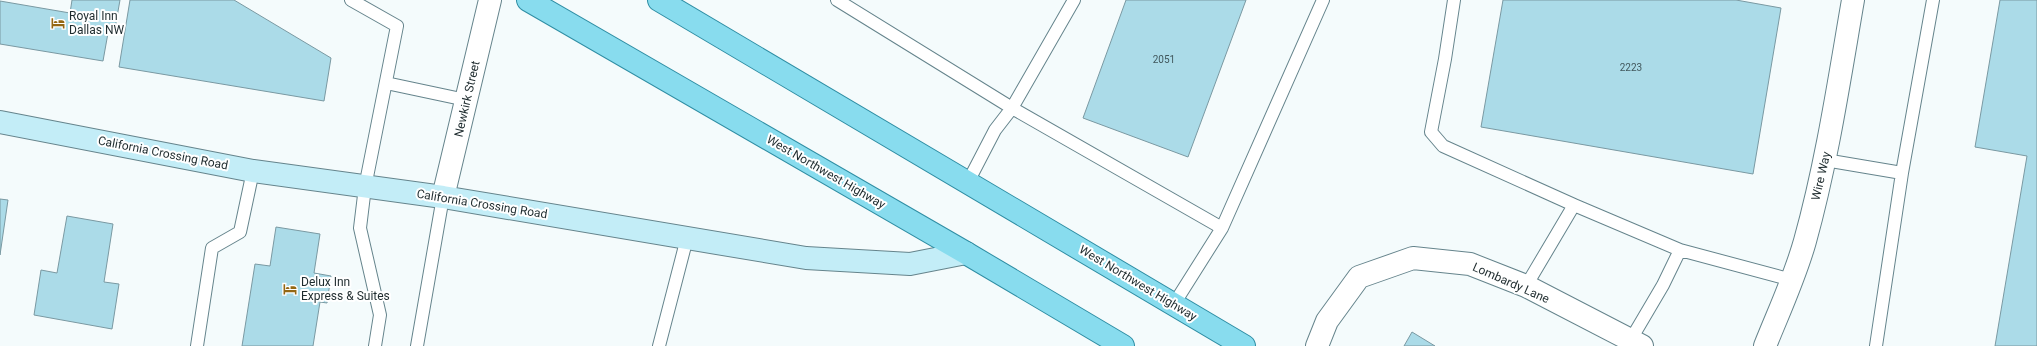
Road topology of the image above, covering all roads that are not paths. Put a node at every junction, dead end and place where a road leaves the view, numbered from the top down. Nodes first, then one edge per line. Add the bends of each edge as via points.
1 (351, 0) edge
2 (490, 0) edge
3 (528, 0) edge
4 (659, 0) edge
5 (837, 0) edge
6 (1074, 0) edge
7 (1323, 0) edge
8 (1454, 0) edge
9 (1853, 0) edge
10 (1933, 0) edge
11 (386, 83) junction
12 (466, 100) junction
13 (1012, 108) junction
14 (0, 122) edge
15 (1825, 160) junction
16 (253, 171) junction
17 (1902, 173) junction
18 (968, 182) junction
19 (365, 187) junction
20 (443, 197) junction
21 (1574, 205) junction
22 (1222, 228) junction
23 (687, 238) junction
24 (1680, 250) junction
25 (966, 253) junction
26 (1792, 280) junction
27 (1526, 286) junction
28 (1174, 304) junction
29 (1636, 343) edge
30 (197, 346) edge
31 (375, 346) edge
32 (417, 346) edge
33 (659, 346) edge
34 (1123, 346) edge
35 (1244, 346) edge
36 (1317, 346) edge
37 (1765, 346) edge
38 (1876, 346) edge

1 - 11 lane via 397,26
2 - 12 street, Newkirk Street
3 - 25 main road, West Northwest Highway
4 - 18 main road, West Northwest Highway
5 - 13 lane
6 - 13 lane
7 - 22 lane
8 - 21 lane via 1431,132 1443,146
9 - 15 street, Wire Way
10 - 17 lane
11 - 12 lane
11 - 19 lane
12 - 20 street, Newkirk Street
13 - 18 lane via 995,130
13 - 22 lane
14 - 16 street, California Crossing Road
15 - 17 lane
15 - 26 street, Wire Way via 1805,242
16 - 19 street, California Crossing Road
16 - 30 lane via 240,232 212,248
17 - 38 lane
18 - 28 main road, West Northwest Highway
19 - 20 street, California Crossing Road
19 - 31 lane via 360,228 380,315
20 - 23 street, California Crossing Road
20 - 32 lane
21 - 24 lane
21 - 27 lane
22 - 28 lane
23 - 25 street, California Crossing Road via 806,258 910,264
23 - 33 lane
24 - 26 lane
24 - 29 lane
25 - 34 main road, West Northwest Highway
26 - 37 street, Wire Way
27 - 29 street, Lombardy Lane
27 - 36 street, Lombardy Lane via 1470,264 1413,258 1359,277 1327,321
28 - 35 main road, West Northwest Highway

